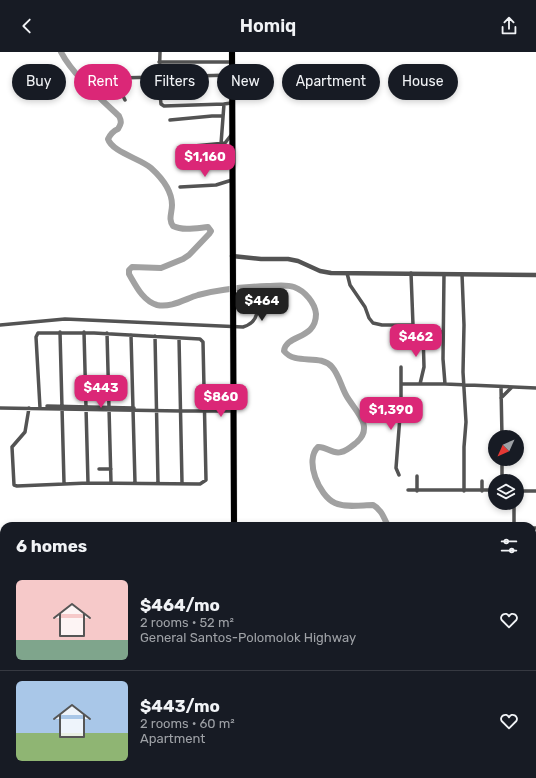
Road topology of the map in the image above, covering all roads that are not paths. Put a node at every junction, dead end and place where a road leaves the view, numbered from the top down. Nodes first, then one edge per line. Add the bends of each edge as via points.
1 (160, 52) edge
2 (232, 52) edge
3 (159, 62) joint
4 (232, 62) joint
5 (160, 100) edge
6 (232, 103) joint
7 (224, 104) junction
8 (222, 116) junction
9 (170, 120) dead end
10 (232, 134) junction
11 (221, 144) junction
12 (194, 146) dead end
13 (232, 180) junction
14 (180, 187) dead end
15 (232, 256) junction
16 (347, 273) junction
17 (411, 273) junction
18 (444, 274) junction
19 (462, 274) junction
20 (536, 275) edge
21 (255, 290) dead end
22 (0, 324) edge
23 (413, 325) junction
24 (233, 328) junction
25 (60, 332) junction
26 (84, 332) junction
27 (423, 332) junction
28 (444, 332) junction
29 (107, 334) junction
30 (131, 335) junction
31 (155, 336) junction
32 (179, 338) junction
33 (401, 367) dead end
34 (400, 384) junction
35 (420, 384) junction
36 (445, 384) junction
37 (407, 385) junction
38 (464, 385) junction
39 (501, 387) junction
40 (512, 387) junction
41 (536, 388) edge
42 (400, 394) junction
43 (501, 398) junction
44 (0, 407) edge
45 (14, 407) junction
46 (40, 407) junction
47 (29, 408) junction
48 (62, 408) junction
49 (86, 408) junction
50 (109, 408) junction
51 (133, 410) junction
52 (156, 410) junction
53 (181, 410) junction
54 (206, 410) junction
55 (233, 411) junction
56 (502, 430) edge
57 (99, 469) dead end
58 (111, 469) junction
59 (399, 475) dead end
60 (417, 476) dead end
61 (482, 481) dead end
62 (64, 483) junction
63 (88, 483) junction
64 (111, 483) junction
65 (135, 483) junction
66 (158, 483) junction
67 (182, 483) junction
68 (408, 490) dead end
69 (417, 491) junction
70 (464, 491) junction
71 (482, 491) junction
72 (488, 491) edge
73 (524, 491) edge
74 (536, 491) edge
75 (514, 510) edge
76 (234, 522) edge
77 (514, 522) edge

1 - 3 street
2 - 4 highway
3 - 4 street
5 - 7 street via 162,105
6 - 7 street
6 - 10 highway
7 - 8 street
8 - 9 street
8 - 11 street
10 - 11 street
10 - 13 highway
11 - 12 street
13 - 14 street via 216,185
13 - 15 highway
15 - 16 street via 288,259 320,271
15 - 24 highway
16 - 17 street
16 - 23 street via 350,285 373,323
17 - 18 street
17 - 23 street
18 - 19 street
18 - 28 street
19 - 20 street
19 - 38 street
21 - 24 street via 258,308 255,317 248,325
22 - 24 street via 65,319
23 - 27 street
24 - 55 highway
25 - 26 street
25 - 46 street via 41,332 37,335
25 - 48 street
26 - 29 street
26 - 49 street
27 - 28 street
27 - 35 street via 424,367
28 - 36 street
29 - 30 street
29 - 50 street
30 - 31 street
30 - 51 street
31 - 32 street
31 - 52 street
32 - 53 street
32 - 54 street via 203,340
33 - 34 street
34 - 37 street
34 - 42 street
35 - 36 street
35 - 37 street
36 - 38 street
37 - 42 street
38 - 39 street
38 - 70 street
39 - 40 street
39 - 43 street
40 - 41 street
40 - 43 street
42 - 59 street via 396,468
43 - 56 street
44 - 45 street
45 - 46 street
45 - 47 street
46 - 47 street
46 - 48 street
47 - 62 street via 26,432 12,447 13,483 17,486
48 - 49 street
48 - 62 street
49 - 50 street
49 - 63 street
50 - 51 street
50 - 58 street
51 - 52 street
51 - 65 street
52 - 53 street
52 - 66 street
53 - 54 street
53 - 67 street
54 - 55 street
54 - 67 street via 206,478 202,483
55 - 76 highway
57 - 58 street
58 - 64 street
60 - 69 street
61 - 71 street
62 - 63 street
63 - 64 street
64 - 65 street
65 - 66 street
66 - 67 street
68 - 69 street
69 - 70 street
70 - 71 street
71 - 72 street
73 - 74 street
75 - 77 street

